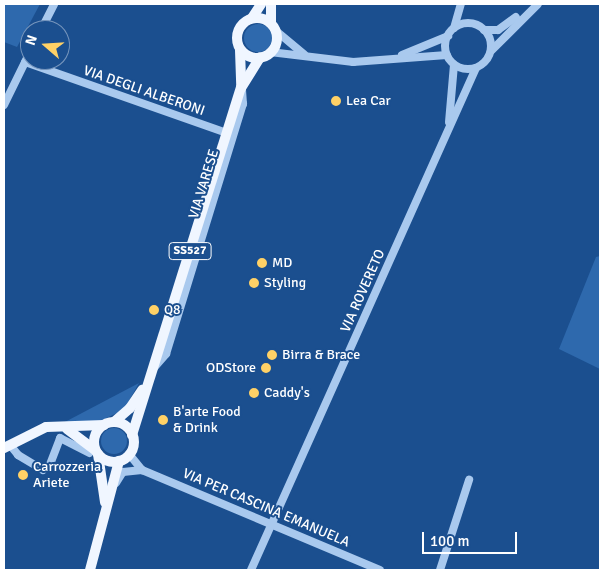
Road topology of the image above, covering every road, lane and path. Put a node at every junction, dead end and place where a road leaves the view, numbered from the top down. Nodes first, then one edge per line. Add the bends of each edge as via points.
1 (54, 4) edge
2 (261, 4) edge
3 (271, 4) edge
4 (534, 4) edge
5 (538, 4) edge
6 (460, 5) edge
7 (252, 18) junction
8 (46, 20) edge
9 (473, 24) junction
10 (273, 27) junction
11 (454, 28) junction
12 (484, 30) junction
13 (448, 36) junction
14 (240, 50) junction
15 (491, 51) junction
16 (270, 52) junction
17 (306, 56) junction
18 (447, 56) junction
19 (260, 58) junction
20 (391, 59) junction
21 (454, 64) junction
22 (476, 68) junction
23 (21, 70) edge
24 (48, 70) edge
25 (241, 88) junction
26 (4, 105) edge
27 (447, 132) junction
28 (226, 133) junction
29 (153, 369) junction
30 (109, 423) junction
31 (66, 428) junction
32 (132, 435) junction
33 (7, 446) edge
34 (94, 452) junction
35 (129, 454) junction
36 (118, 461) junction
37 (142, 470) junction
38 (469, 480) dead end
39 (110, 498) junction
40 (272, 524) junction
41 (104, 525) junction
42 (90, 570) edge
43 (251, 570) edge
44 (380, 570) edge
45 (440, 570) edge

1 - 8 street
2 - 7 main road, SS527
3 - 10 main road
4 - 12 street via 504,27
5 - 15 street
6 - 9 street
6 - 11 street
7 - 10 main road
7 - 14 main road, SS527 via 238,30
9 - 11 street
9 - 12 street
10 - 16 main road via 276,43
10 - 17 street
11 - 13 street
12 - 15 street
13 - 18 street
13 - 20 street
14 - 19 main road
14 - 25 main road, VIA VARESE / SS527
15 - 22 street
16 - 17 street
16 - 19 main road, SS527
17 - 20 street via 346,61
18 - 20 street
18 - 21 street
19 - 25 main road, VIA VARESE / SS527
21 - 22 street
21 - 27 street
22 - 27 street, VIA ROVERETO
23 - 26 street
24 - 28 street, VIA DEGLI ALBERONI
25 - 28 main road, VIA VARESE / SS527
25 - 29 street, VIA VARESE via 243,104 172,337 164,360
27 - 40 street, VIA ROVERETO
28 - 29 main road, VIA VARESE / SS527
29 - 30 main road, VIA VARESE / SS527 via 130,408
29 - 32 main road, VIA VARESE / SS527
30 - 31 main road
30 - 32 main road via 125,425
30 - 34 main road, SS527 via 95,436
31 - 33 main road via 37,430
31 - 34 main road
32 - 35 main road, SS527
33 - 34 street via 43,470 48,467 60,438
34 - 36 main road via 106,460
34 - 41 main road, SS527 via 104,487
35 - 36 main road
35 - 37 street, VIA PER CASCINA EMANUELA
36 - 39 main road, SS527
37 - 39 street via 123,472
37 - 40 street, VIA PER CASCINA EMANUELA
38 - 45 street
39 - 41 main road, SS527
40 - 43 street, VIA ROVERETO
40 - 44 street, VIA PER CASCINA EMANUELA
41 - 42 main road, SS527

